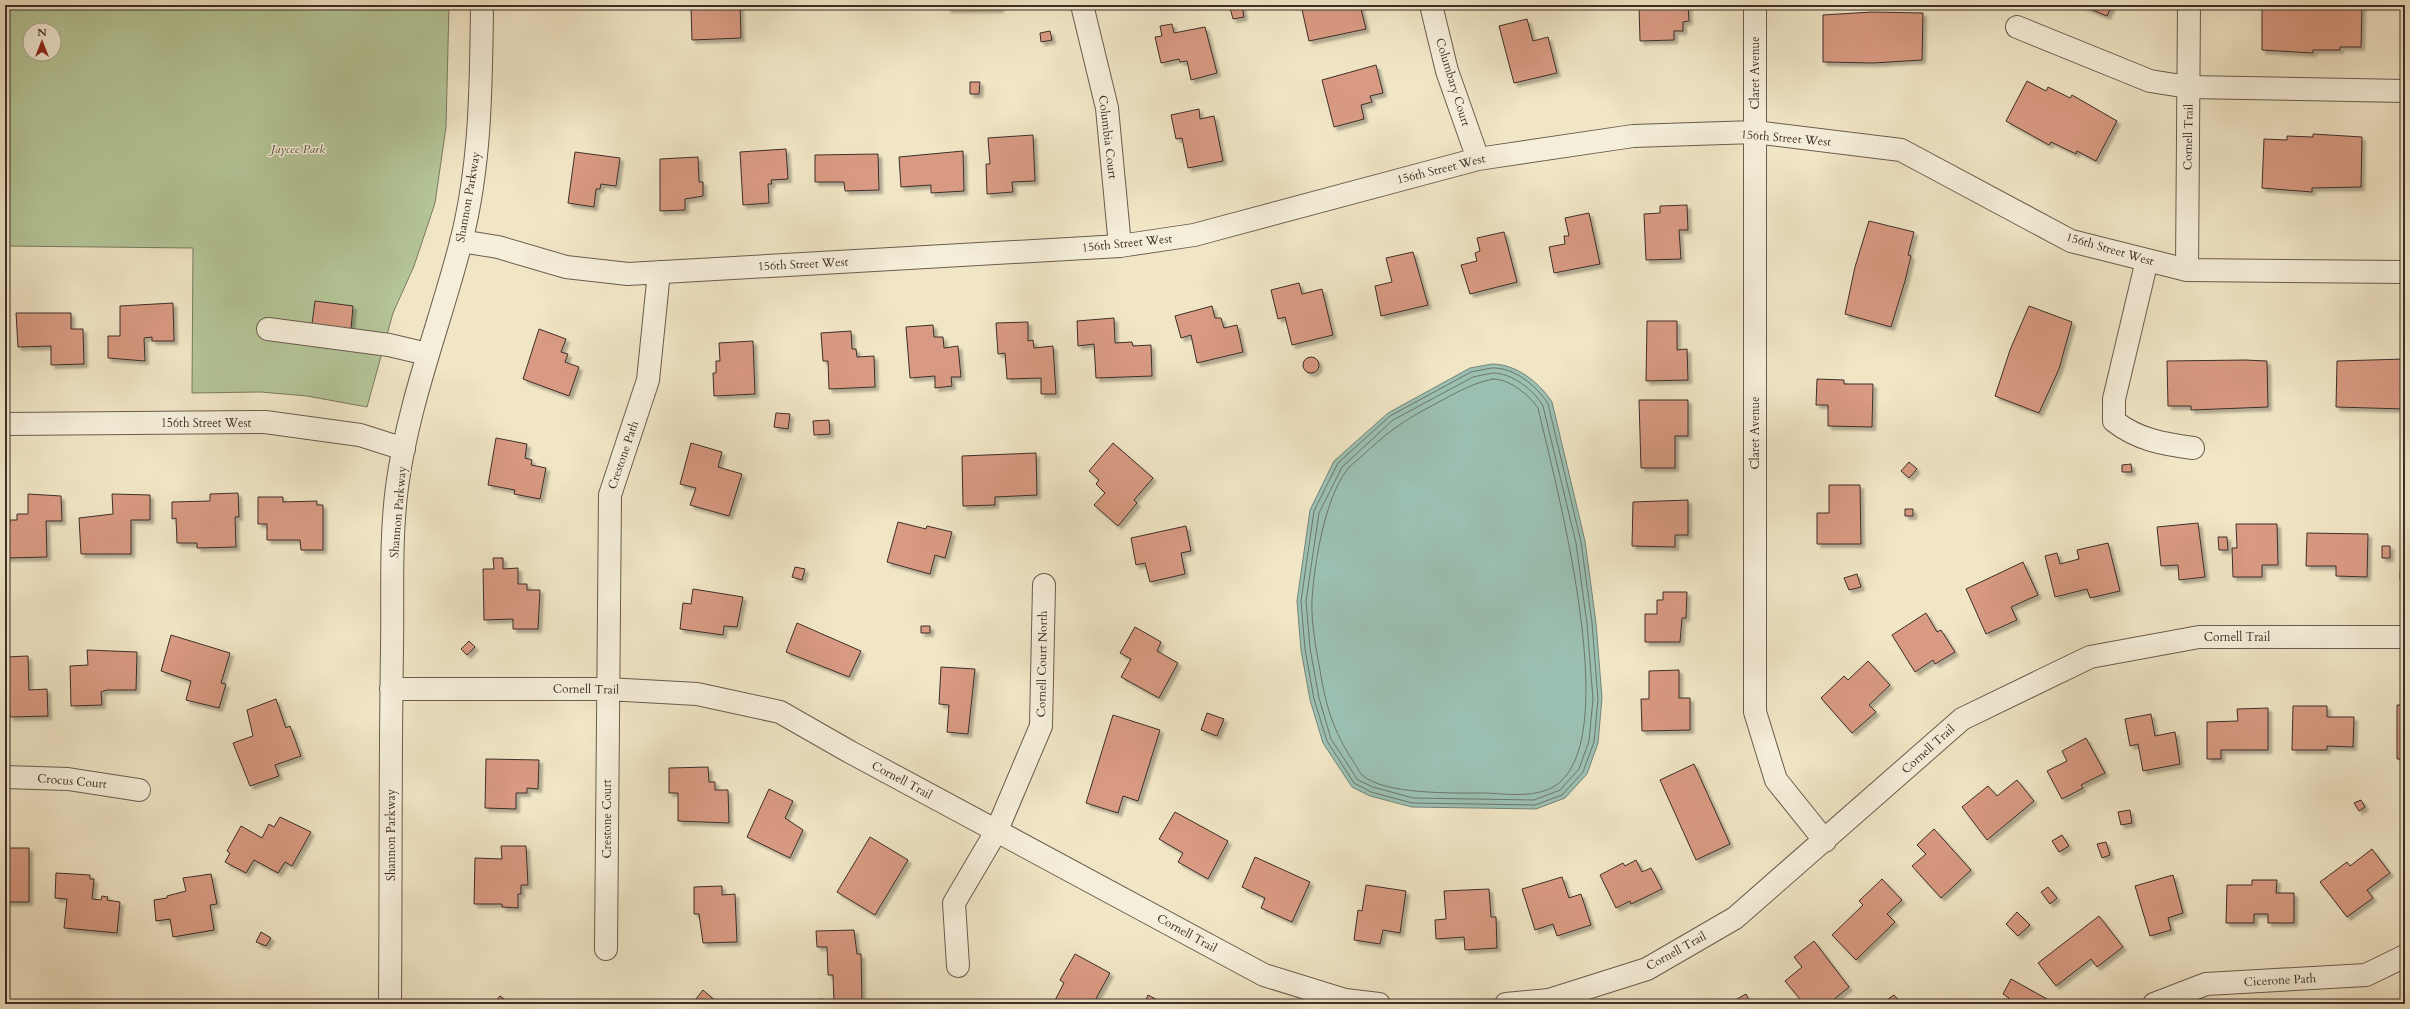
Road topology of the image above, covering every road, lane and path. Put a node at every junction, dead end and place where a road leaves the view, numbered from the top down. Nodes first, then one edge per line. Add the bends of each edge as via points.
1 (482, 5) edge
2 (1082, 5) edge
3 (1431, 5) edge
4 (1755, 5) edge
5 (2189, 5) edge
6 (2017, 27) dead end
7 (2188, 87) junction
8 (2405, 91) edge
9 (1755, 132) junction
10 (1478, 158) junction
11 (461, 241) junction
12 (1120, 246) junction
13 (2147, 260) junction
14 (2187, 270) junction
15 (659, 272) junction
16 (2405, 272) edge
17 (268, 329) dead end
18 (427, 354) junction
19 (5, 424) edge
20 (2193, 448) dead end
21 (404, 449) junction
22 (1044, 585) dead end
23 (2405, 637) edge
24 (391, 689) junction
25 (607, 689) junction
26 (5, 777) edge
27 (139, 790) dead end
28 (997, 830) junction
29 (1824, 841) junction
30 (606, 949) dead end
31 (2405, 956) edge
32 (958, 966) dead end
33 (390, 1004) edge
34 (1379, 1004) edge
35 (1506, 1004) edge
36 (2154, 1004) edge

1 - 11 street, Shannon Parkway via 480,123
2 - 12 street, Columbia Court via 1106,108
3 - 10 street, Columbary Court via 1447,71
4 - 9 street, Claret Avenue
5 - 7 street, Cornell Trail
6 - 7 street via 2150,81
7 - 8 street
7 - 14 street, Cornell Trail
9 - 10 street, 156th Street West via 1633,136
9 - 13 street, 156th Street West via 1901,150 2071,241
9 - 29 street, Claret Avenue via 1755,712 1776,780
10 - 12 street, 156th Street West via 1194,235
11 - 15 street, 156th Street West via 498,247 566,267 628,274
11 - 18 street, Shannon Parkway
12 - 15 street, 156th Street West
13 - 14 street, 156th Street West
13 - 20 street via 2114,399 2114,421 2126,431 2154,443
14 - 16 street, 156th Street West
15 - 25 street, Crestone Path via 648,380 610,494
17 - 18 street via 389,345
18 - 21 street, Shannon Parkway
19 - 21 street, 156th Street West via 265,422 360,435
21 - 24 street, Shannon Parkway via 394,522
22 - 28 street, Cornell Court North via 1041,726
23 - 29 street, Cornell Trail via 2199,637 2090,657 1962,719
24 - 25 street, Cornell Trail
24 - 33 street, Shannon Parkway
25 - 28 street, Cornell Trail via 697,694 780,712
25 - 30 street, Crestone Court
26 - 27 street, Crocus Court via 68,779
28 - 32 street, Cornell Court North via 954,903
28 - 34 street, Cornell Trail via 1264,975 1346,1000
29 - 35 street, Cornell Trail via 1735,918 1647,969 1549,1000
31 - 36 street, Cicerone Path via 2366,975 2206,984

